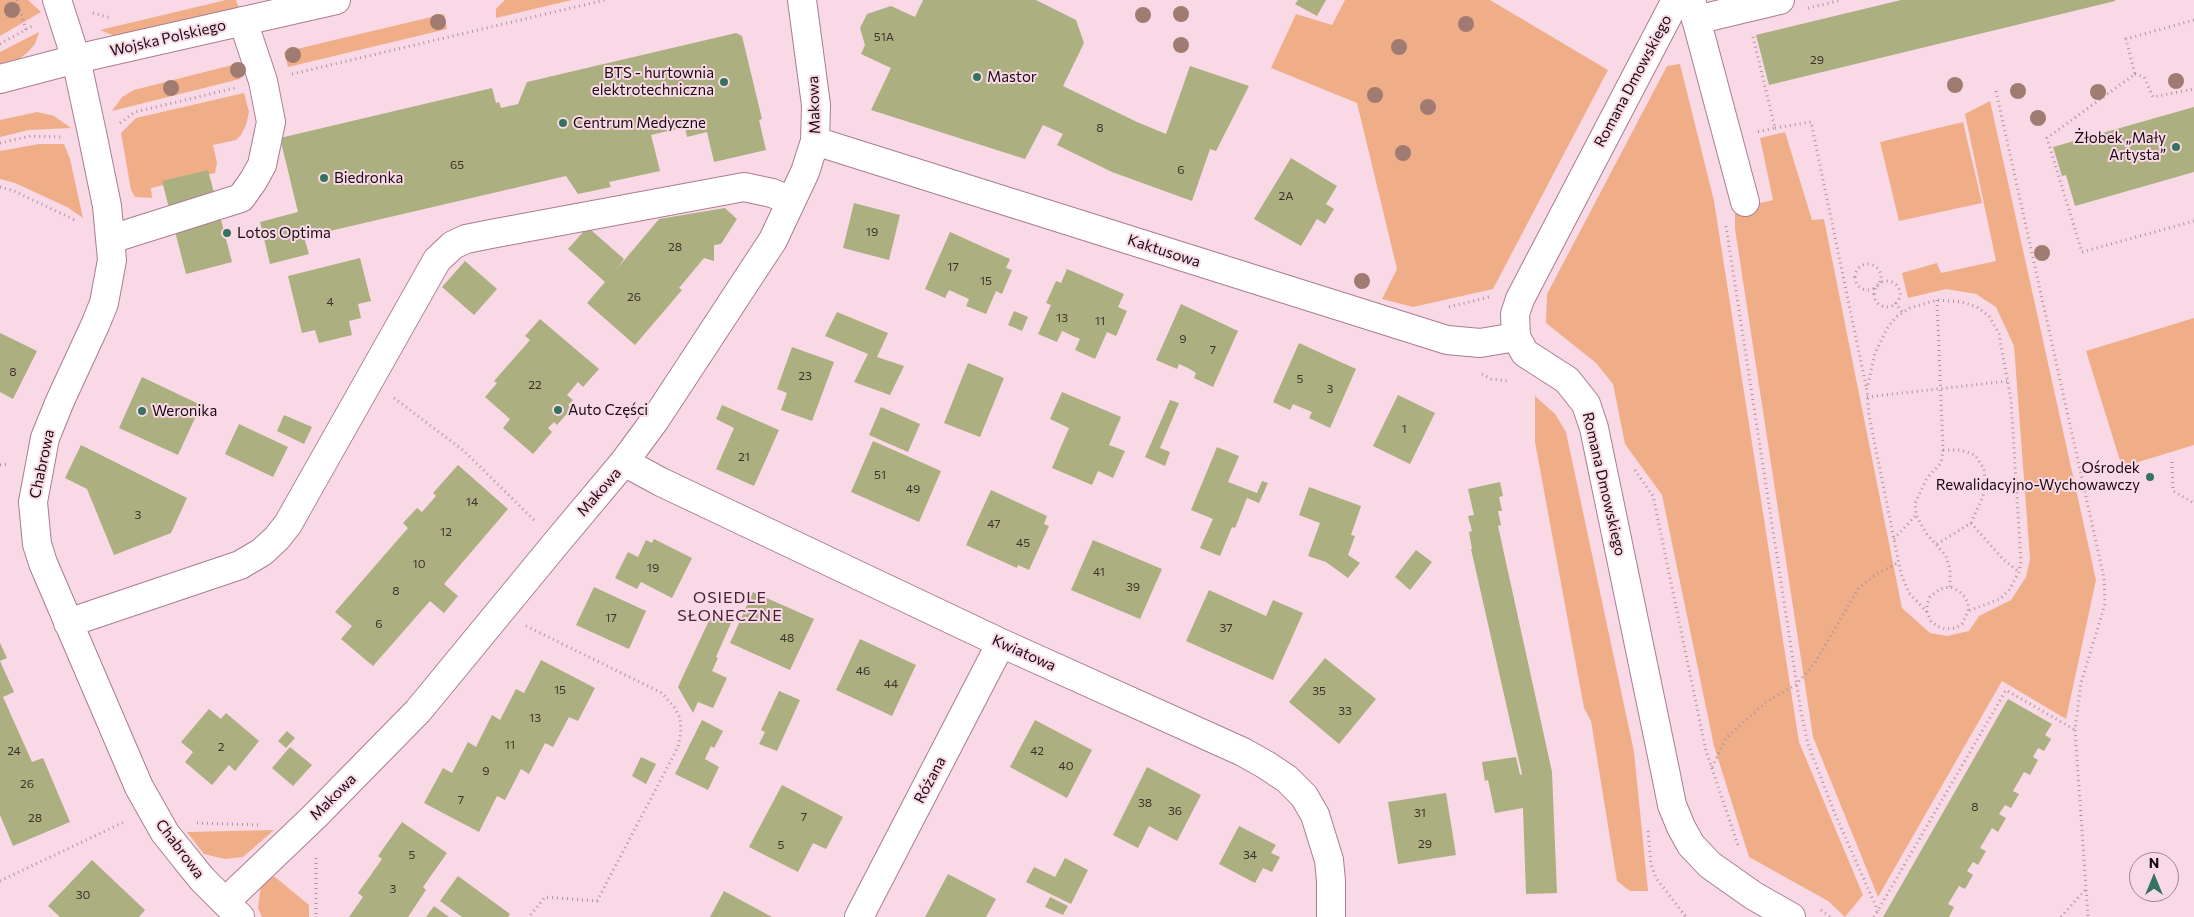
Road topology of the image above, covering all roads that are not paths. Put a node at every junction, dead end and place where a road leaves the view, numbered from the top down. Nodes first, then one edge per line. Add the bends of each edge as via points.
1 (58, 0) edge
2 (336, 0) edge
3 (802, 0) edge
4 (1676, 0) edge
5 (1792, 4) edge
6 (1694, 10) edge
7 (243, 22) junction
8 (76, 59) junction
9 (0, 79) edge
10 (815, 141) junction
11 (791, 201) junction
12 (1736, 211) road end
13 (111, 239) junction
14 (1516, 337) junction
15 (624, 462) junction
16 (68, 623) junction
17 (1001, 643) junction
18 (233, 910) edge
19 (859, 917) edge
20 (1331, 917) edge
21 (1791, 917) edge

1 - 8 street, Chabrowa
2 - 7 street, Wojska Polskiego
3 - 10 street, Makowa via 816,105
4 - 14 street, Romana Dmowskiego via 1520,299 1515,314
5 - 6 street
6 - 12 street via 1728,139
7 - 8 street, Wojska Polskiego
7 - 13 street via 263,81 271,122 262,165 240,198
8 - 9 street, Wojska Polskiego
8 - 13 street, Chabrowa
10 - 11 street, Makowa
10 - 14 street, Kaktusowa via 1447,340 1480,343
11 - 15 street, Makowa via 773,240
11 - 16 street via 744,187 466,239 453,245 437,260 288,524 262,552 240,565
13 - 16 street, Chabrowa via 112,260 104,303 45,438 34,502 37,544
14 - 21 street, Romana Dmowskiego via 1525,353 1567,380 1586,404 1594,428 1672,805 1680,827 1691,845 1710,865
15 - 17 street, Kwiatowa
15 - 18 street, Makowa via 418,711 315,816
16 - 18 street, Chabrowa via 151,809 181,853
17 - 19 street, Różana
17 - 20 street, Kwiatowa via 1243,752 1287,779 1304,796 1323,838 1329,860

